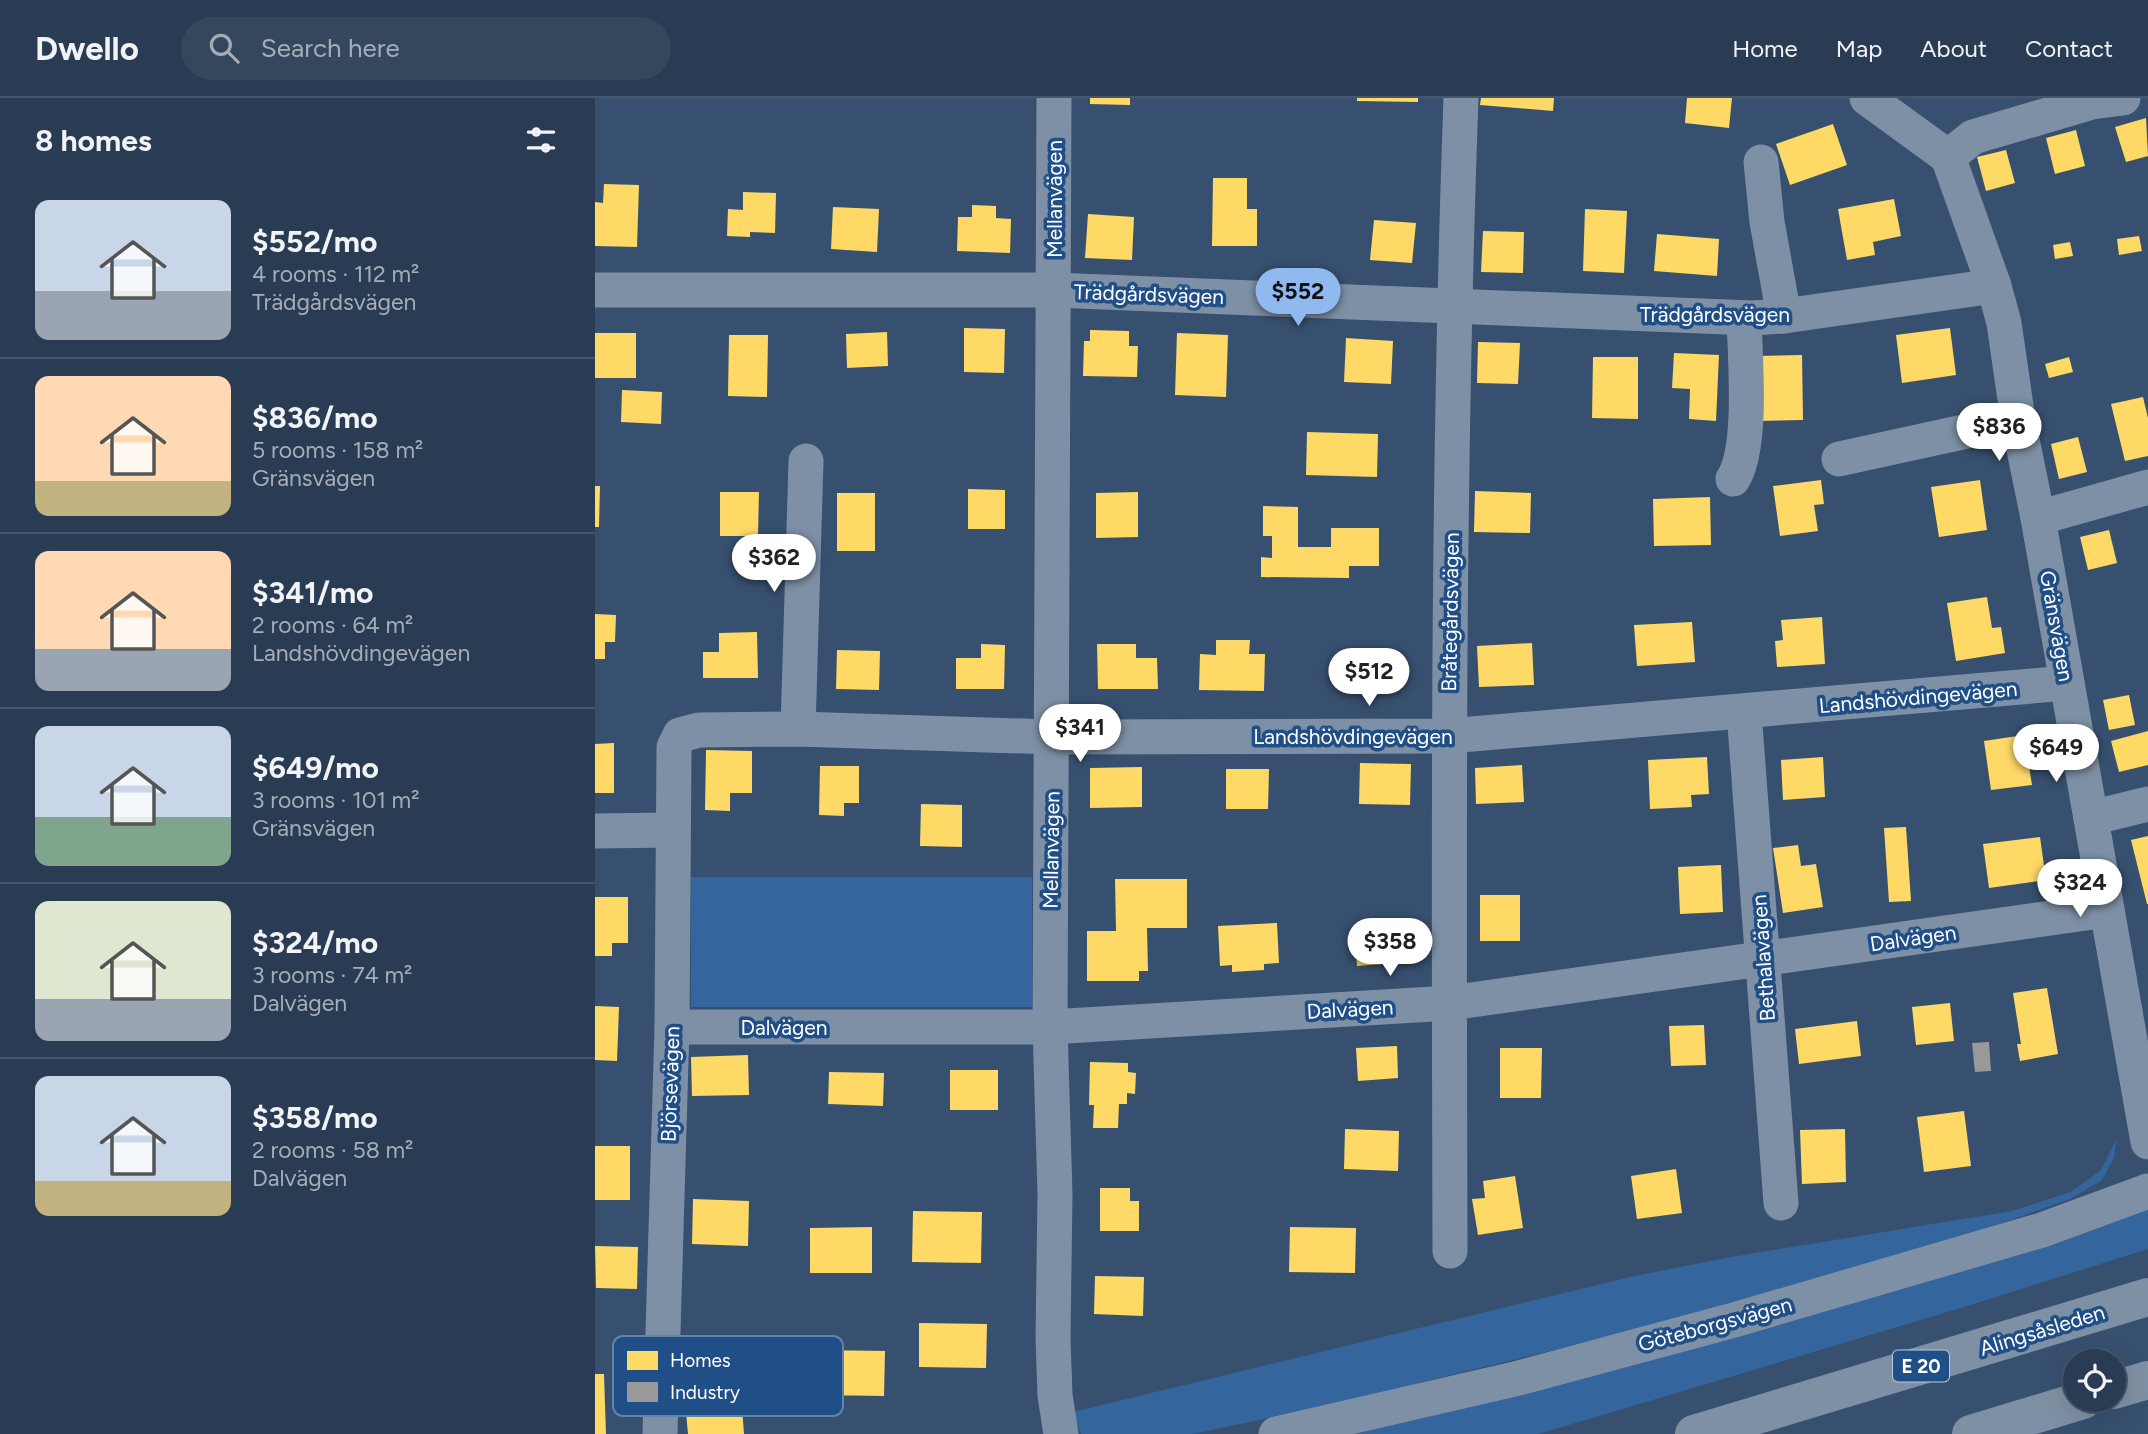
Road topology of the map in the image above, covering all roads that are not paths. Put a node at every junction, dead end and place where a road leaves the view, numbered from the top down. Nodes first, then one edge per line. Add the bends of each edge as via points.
1 (1055, 98) edge
2 (1461, 98) edge
3 (1867, 98) edge
4 (2102, 99) edge
5 (1948, 157) junction
6 (1761, 162) dead end
7 (1994, 286) junction
8 (595, 290) edge
9 (1053, 290) junction
10 (1453, 307) junction
11 (1784, 316) junction
12 (1744, 318) junction
13 (2018, 420) junction
14 (1839, 458) dead end
15 (806, 461) dead end
16 (1733, 479) dead end
17 (2148, 487) edge
18 (2038, 518) junction
19 (2067, 684) junction
20 (1744, 712) junction
21 (798, 729) junction
22 (680, 735) joint
23 (1449, 736) junction
24 (1052, 737) junction
25 (2148, 804) edge
26 (2091, 818) junction
27 (672, 830) junction
28 (595, 831) edge
29 (2107, 910) junction
30 (1763, 960) junction
31 (1450, 1003) junction
32 (672, 1027) junction
33 (1050, 1027) junction
34 (2148, 1142) edge
35 (2148, 1191) edge
36 (1781, 1203) dead end
37 (1450, 1251) dead end
38 (2148, 1297) edge
39 (663, 1336) edge
40 (2148, 1380) edge
41 (2126, 1387) edge
42 (2063, 1406) edge
43 (661, 1416) edge
44 (660, 1434) edge
45 (1061, 1434) edge
46 (1276, 1434) edge
47 (1693, 1434) edge
48 (1971, 1434) edge

1 - 9 street, Mellanvägen
2 - 10 street, Bråtegårdsvägen
3 - 5 street
4 - 5 street via 1973,137
5 - 7 street, Gränsvägen
6 - 11 street
7 - 11 street, Trädgårdsvägen
7 - 13 street, Gränsvägen
8 - 9 street, Trädgårdsvägen
9 - 10 street, Trädgårdsvägen
9 - 24 street, Mellanvägen
10 - 12 street, Trädgårdsvägen
10 - 23 street, Bråtegårdsvägen
11 - 12 street, Trädgårdsvägen
12 - 16 street via 1745,447
13 - 14 street
13 - 18 street, Gränsvägen
15 - 21 street
17 - 18 street
18 - 19 street, Gränsvägen
19 - 20 street, Landshövdingevägen
19 - 26 street, Gränsvägen
20 - 23 street, Landshövdingevägen
20 - 30 street, Bethalavägen
21 - 22 street, Landshövdingevägen via 699,730
21 - 24 street, Landshövdingevägen
22 - 27 street, Björsevägen via 674,747
23 - 24 street, Landshövdingevägen
23 - 31 street, Bråtegårdsvägen
24 - 33 street, Mellanvägen
25 - 26 street
26 - 29 street, Gränsvägen
27 - 28 street
27 - 32 street, Björsevägen
29 - 30 street, Dalvägen
29 - 34 street, Gränsvägen
30 - 31 street, Dalvägen
30 - 36 street, Bethalavägen
31 - 33 street, Dalvägen
31 - 37 street, Bråtegårdsvägen
32 - 33 street, Dalvägen
32 - 39 street, Björsevägen
33 - 45 street, Mellanvägen via 1053,1339
35 - 46 street, Göteborgsvägen via 2042,1230 1734,1320
38 - 47 highway, Alingsåsleden / E 20
40 - 41 highway
42 - 48 highway
43 - 44 street, Björsevägen

